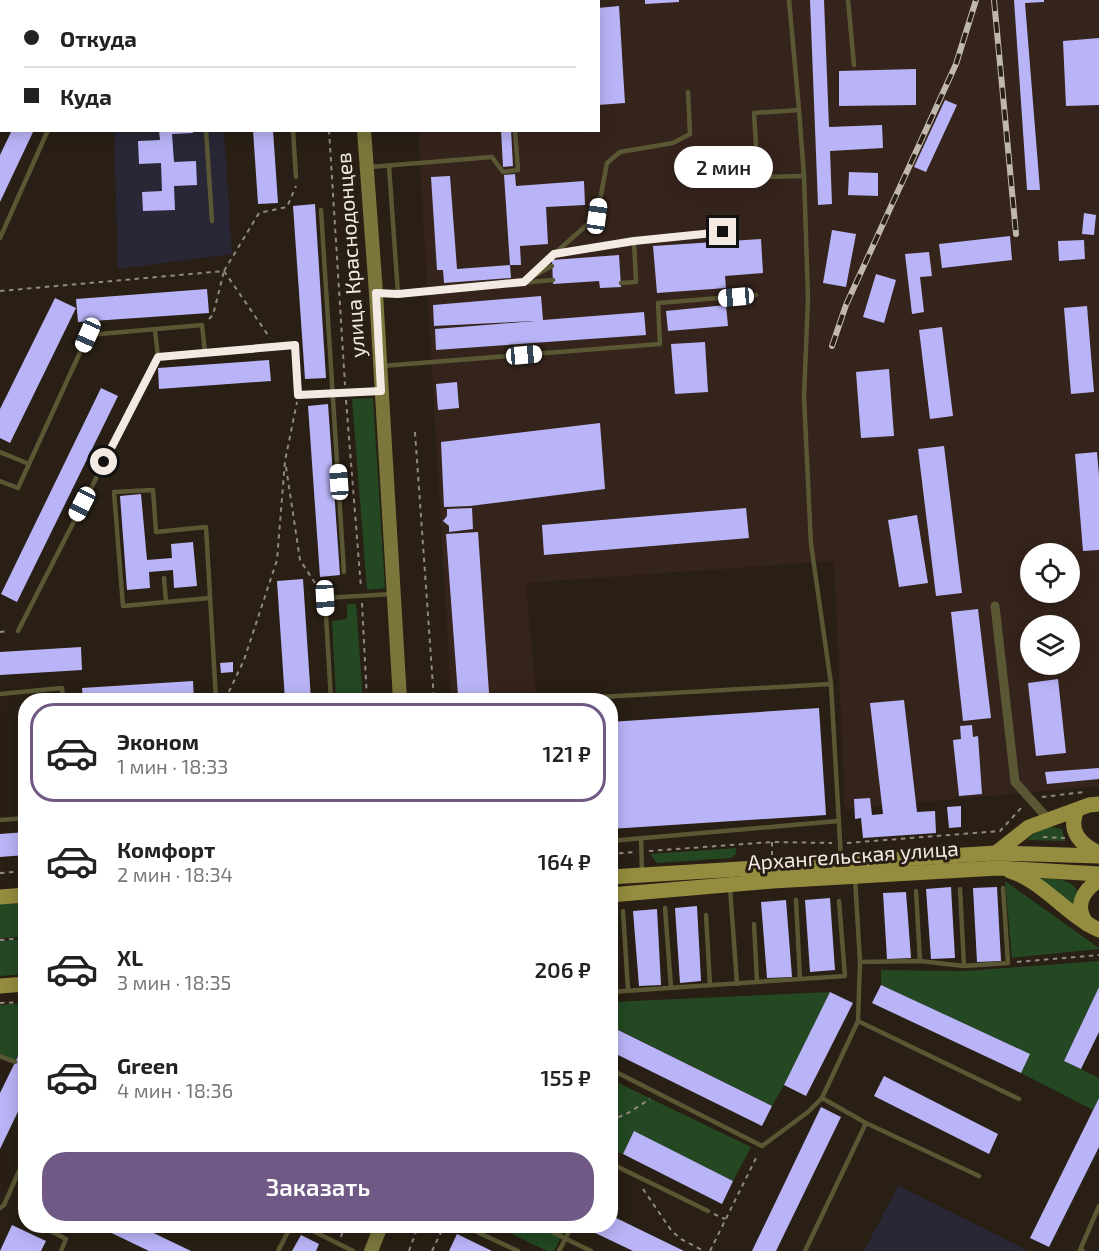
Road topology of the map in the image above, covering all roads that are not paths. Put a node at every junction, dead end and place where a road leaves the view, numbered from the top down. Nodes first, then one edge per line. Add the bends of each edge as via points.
1 (789, 0) edge
2 (848, 0) edge
3 (854, 65) dead end
4 (688, 92) dead end
5 (800, 110) junction
6 (47, 132) edge
7 (206, 132) edge
8 (293, 132) edge
9 (364, 132) edge
10 (515, 132) edge
11 (389, 165) junction
12 (367, 167) junction
13 (804, 176) junction
14 (296, 177) road end
15 (321, 210) dead end
16 (212, 221) dead end
17 (723, 232) dead end
18 (0, 238) edge
19 (634, 241) junction
20 (554, 254) junction
21 (552, 266) dead end
22 (553, 280) dead end
23 (524, 282) junction
24 (621, 283) dead end
25 (376, 293) junction
26 (398, 294) junction
27 (756, 295) dead end
28 (155, 330) junction
29 (205, 352) junction
30 (158, 357) junction
31 (380, 366) junction
32 (381, 391) junction
33 (333, 393) junction
34 (0, 452) edge
35 (29, 464) junction
36 (0, 481) edge
37 (345, 572) dead end
38 (164, 578) dead end
39 (394, 594) junction
40 (210, 598) junction
41 (166, 602) junction
42 (995, 606) dead end
43 (18, 631) road end
44 (831, 684) junction
45 (62, 693) edge
46 (216, 693) edge
47 (331, 693) edge
48 (400, 693) edge
49 (0, 694) edge
50 (618, 696) edge
51 (1095, 798) edge
52 (1077, 810) junction
53 (18, 819) edge
54 (0, 820) edge
55 (1049, 820) junction
56 (838, 821) junction
57 (641, 838) junction
58 (618, 840) edge
59 (1099, 855) edge
60 (997, 861) junction
61 (842, 863) junction
62 (1099, 874) edge
63 (643, 875) junction
64 (855, 876) junction
65 (618, 877) edge
66 (1099, 879) edge
67 (730, 885) junction
68 (1003, 888) dead end
69 (960, 889) dead end
70 (916, 891) dead end
71 (618, 894) edge
72 (18, 896) edge
73 (0, 897) edge
74 (796, 900) dead end
75 (839, 901) dead end
76 (665, 908) dead end
77 (623, 911) dead end
78 (706, 915) dead end
79 (754, 924) dead end
80 (1093, 927) edge
81 (860, 962) junction
82 (920, 962) junction
83 (964, 966) junction
84 (800, 978) junction
85 (758, 982) junction
86 (737, 984) junction
87 (18, 985) edge
88 (710, 985) junction
89 (0, 986) edge
90 (671, 987) junction
91 (628, 990) junction
92 (618, 991) edge
93 (858, 1021) junction
94 (0, 1056) edge
95 (15, 1062) dead end
96 (618, 1073) edge
97 (822, 1098) junction
98 (1020, 1099) dead end
99 (866, 1123) junction
100 (618, 1167) edge
101 (18, 1173) edge
102 (980, 1176) dead end
103 (1099, 1206) edge
104 (0, 1208) edge
105 (708, 1211) road end
106 (54, 1233) edge
107 (287, 1233) edge
108 (317, 1233) edge
109 (378, 1233) edge
110 (485, 1233) edge
111 (554, 1233) edge
112 (569, 1233) edge
113 (566, 1239) junction
114 (61, 1251) edge
115 (278, 1251) edge
116 (354, 1251) edge
117 (371, 1251) edge
118 (519, 1251) edge
119 (559, 1251) edge
120 (591, 1251) edge
121 (805, 1251) edge
122 (1083, 1251) edge

1 - 5 lane
2 - 3 lane
4 - 20 lane via 690,134 673,143 620,152 606,163 597,216
5 - 13 lane
5 - 13 lane via 754,113 758,177
6 - 18 lane
7 - 16 lane
8 - 14 lane
9 - 12 main road, улица Краснодонцев
10 - 11 lane via 519,170 502,172 492,157
11 - 12 lane
11 - 26 lane
12 - 25 main road, улица Краснодонцев
13 - 44 lane via 808,298 804,397 810,532
15 - 33 lane
17 - 19 lane
19 - 20 lane
19 - 24 lane via 636,282
20 - 23 lane
21 - 23 lane
22 - 23 lane
23 - 26 lane
25 - 26 lane
25 - 31 main road, улица Краснодонцев
27 - 31 lane via 658,303 660,344
28 - 29 lane via 202,325
28 - 30 lane
28 - 35 lane via 88,335
29 - 30 lane
29 - 33 lane via 295,345 298,395
30 - 43 lane
31 - 32 main road, улица Краснодонцев
32 - 33 lane
32 - 39 main road, улица Краснодонцев
33 - 37 lane
34 - 35 lane
35 - 36 lane via 18,488
38 - 41 lane
39 - 47 lane via 325,598
39 - 48 main road, улица Краснодонцев
40 - 41 lane
40 - 41 lane via 206,527 156,532 153,490 114,492 123,606
40 - 46 lane
42 - 55 street via 1015,782
44 - 50 lane
44 - 56 lane
45 - 49 lane via 62,688
51 - 52 main road
52 - 55 main road
52 - 59 main road via 1073,825 1077,837
53 - 54 lane
55 - 60 main road via 1029,827
56 - 57 lane
56 - 61 lane
57 - 58 lane
57 - 63 lane
59 - 60 main road, Архангельская улица
60 - 61 main road, Архангельская улица
60 - 62 main road, Архангельская улица
60 - 64 main road, Архангельская улица
60 - 80 main road
61 - 63 main road, Архангельская улица
63 - 65 main road, Архангельская улица
64 - 67 main road, Архангельская улица
64 - 81 lane
66 - 80 main road via 1081,899 1080,913
67 - 71 main road, Архангельская улица
67 - 86 lane
68 - 83 lane via 1008,963
69 - 83 lane
70 - 82 lane
72 - 73 main road
74 - 84 lane
75 - 84 lane via 845,976
76 - 90 lane
77 - 91 lane
78 - 88 lane
79 - 85 lane
81 - 82 lane
81 - 93 lane
82 - 83 lane
84 - 85 lane
85 - 86 lane
86 - 88 lane
87 - 89 main road
88 - 90 lane
90 - 91 lane
91 - 92 lane
93 - 97 lane
93 - 98 lane
94 - 95 lane
96 - 97 lane via 762,1146
97 - 99 lane
99 - 102 lane
99 - 121 lane
100 - 105 lane
101 - 104 lane
103 - 122 lane via 1080,1250
106 - 114 lane via 66,1239
107 - 115 lane
108 - 116 lane
109 - 117 main road
110 - 118 lane
111 - 113 lane
112 - 113 lane
113 - 119 lane
113 - 120 lane

